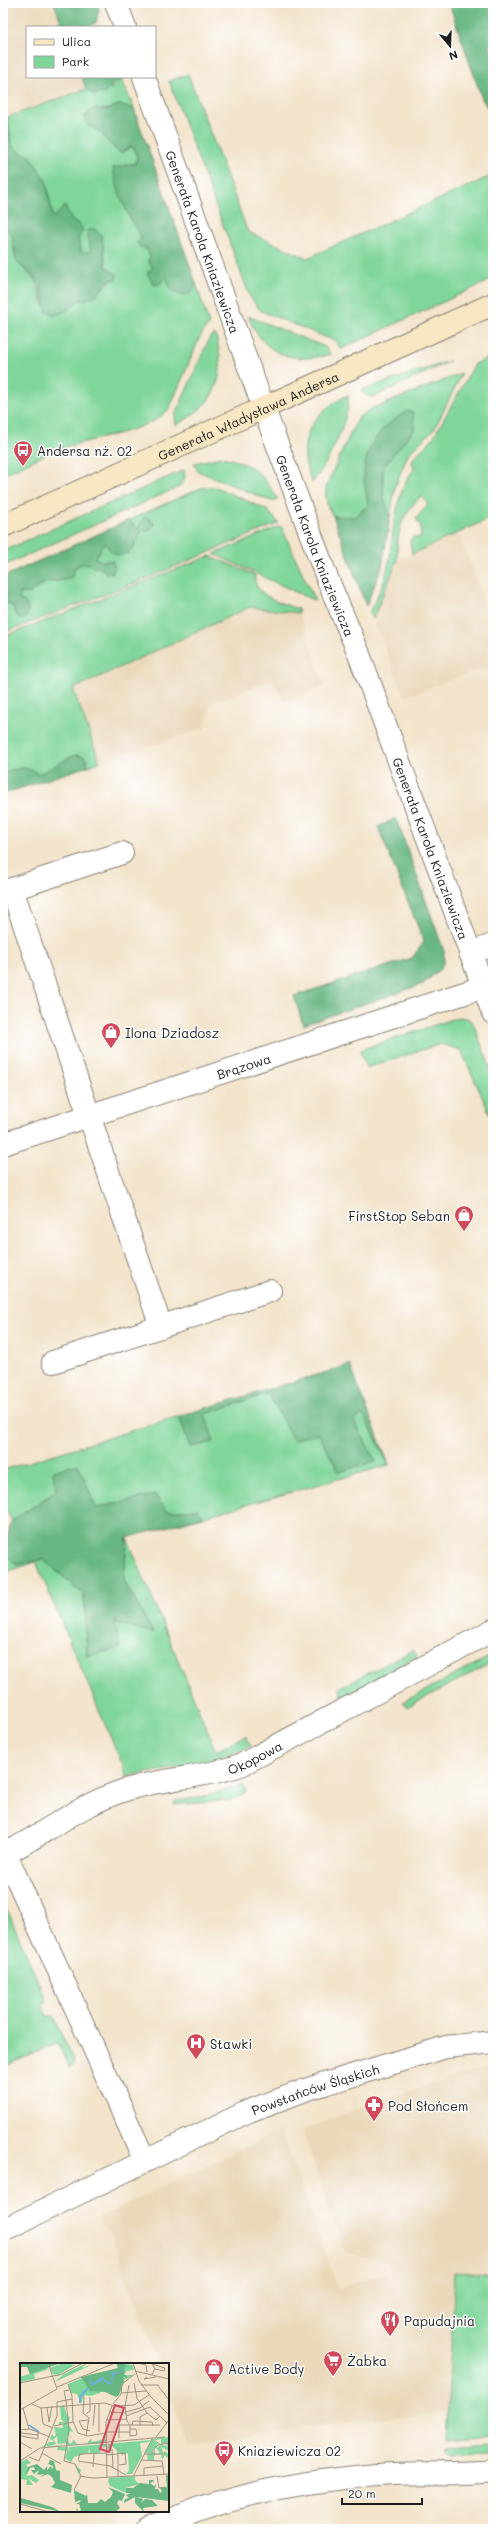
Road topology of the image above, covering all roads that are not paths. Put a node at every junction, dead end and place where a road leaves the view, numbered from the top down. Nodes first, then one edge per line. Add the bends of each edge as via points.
1 (116, 3) edge
2 (125, 26) edge
3 (144, 78) edge
4 (493, 304) edge
5 (264, 409) junction
6 (3, 526) edge
7 (122, 854) dead end
8 (7, 891) edge
9 (493, 945) edge
10 (470, 953) junction
11 (483, 987) junction
12 (493, 1013) edge
13 (90, 1116) junction
14 (3, 1144) edge
15 (270, 1291) dead end
16 (161, 1326) junction
17 (53, 1362) dead end
18 (493, 1630) edge
19 (4, 1852) edge
20 (493, 2042) edge
21 (145, 2161) junction
22 (3, 2230) edge
23 (492, 2472) edge
24 (148, 2529) edge

1 - 2 street
3 - 5 street, Generała Karola Kniaziewicza
4 - 5 main road, Generała Władysława Andersa
5 - 6 main road, Generała Władysława Andersa
5 - 10 street, Generała Karola Kniaziewicza
7 - 8 street
8 - 13 street
9 - 10 street
10 - 11 street, Generała Karola Kniaziewicza
11 - 12 street, Generała Karola Kniaziewicza
11 - 13 street, Brązowa
13 - 14 street, Brązowa
13 - 16 street
15 - 16 street
16 - 17 street
18 - 19 street, Okopowa via 241,1765 209,1775 150,1783 116,1793
19 - 21 street
20 - 21 street, Powstańców Śląskich via 446,2047 308,2089 249,2111
21 - 22 street, Powstańców Śląskich
23 - 24 street via 392,2474 291,2485 205,2506

